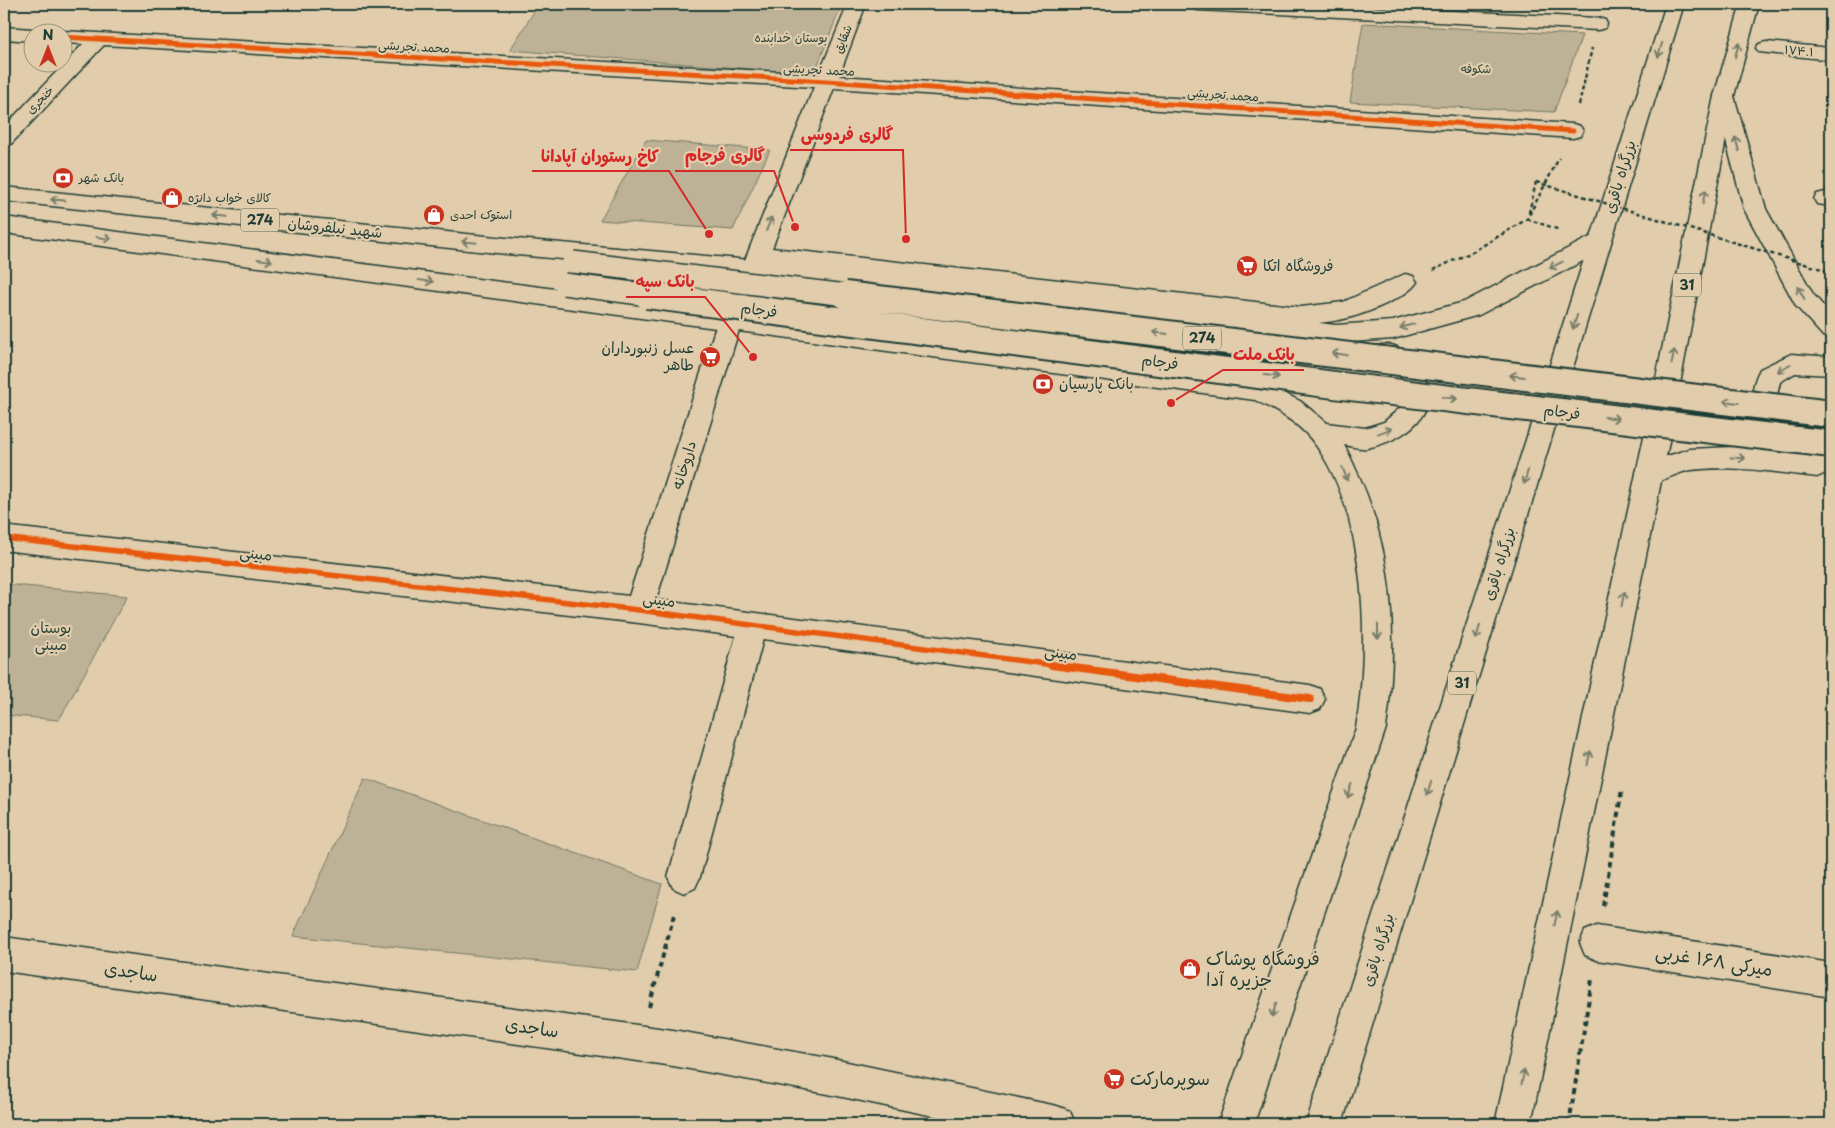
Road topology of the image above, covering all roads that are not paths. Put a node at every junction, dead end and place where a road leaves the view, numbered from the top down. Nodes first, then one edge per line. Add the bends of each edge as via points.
1 (857, 4) edge
2 (1198, 4) edge
3 (1675, 4) edge
4 (1750, 4) edge
5 (1598, 24) road end
6 (4, 33) edge
7 (22, 34) edge
8 (72, 38) edge
9 (98, 40) junction
10 (1766, 48) dead end
11 (1831, 54) edge
12 (826, 82) junction
13 (1724, 96) junction
14 (1573, 131) road end
15 (4, 138) edge
16 (4, 194) edge
17 (4, 225) edge
18 (1600, 242) junction
19 (517, 247) junction
20 (755, 262) junction
21 (568, 273) junction
22 (1406, 282) road end
23 (490, 290) junction
24 (730, 320) junction
25 (1831, 330) edge
26 (1336, 334) junction
27 (1831, 366) edge
28 (1831, 414) edge
29 (1321, 432) junction
30 (1831, 444) edge
31 (1831, 461) edge
32 (1831, 468) edge
33 (1649, 473) junction
34 (4, 540) edge
35 (639, 610) junction
36 (753, 625) junction
37 (1310, 699) dead end
38 (684, 877) road end
39 (1598, 943) dead end
40 (4, 954) edge
41 (1831, 980) edge
42 (1057, 1124) edge
43 (1236, 1124) edge
44 (1324, 1124) edge
45 (1512, 1124) edge

1 - 12 main road, شقایق
2 - 5 main road
3 -> 18 main road, بزرگراه باقری / 31
13 -> 4 main road, 31
6 - 7 main road
8 - 9 main road, محمد تجریشی
9 - 12 main road, محمد تجریشی
9 - 15 main road, خنجری
10 - 11 main road, ۱۷۴.۱
12 - 14 main road, محمد تجریشی
20 -> 12 main road, شقایق
25 -> 13 main road via 1804,300 1755,209
33 -> 13 main road, 31
19 -> 16 main road, شهید نیلفروشان / 274
17 -> 23 main road, 274
18 -> 26 main road via 1471,309 1393,330
18 -> 44 main road, بزرگراه باقری / 31
19 - 20 main road
19 - 21 main road, فرجام / 274
20 - 22 main road via 1301,316 1346,310
20 - 26 main road
21 - 23 main road, فرجام / 274
28 -> 21 main road, فرجام / 274, bridge
21 -> 30 main road, فرجام / 274, bridge via 1351,387
23 - 24 main road
24 - 29 main road via 1259,391 1285,403
24 - 35 main road, داروخانه
29 -> 26 main road via 1365,438 1393,429 1411,414 1417,397 1412,373 1393,355
27 -> 31 main road via 1791,363 1769,376 1764,396 1774,429 1792,445
29 -> 43 main road via 1342,464 1364,528 1378,624 1377,703
33 -> 32 main road via 1689,460 1734,457
45 -> 33 main road, 31
34 - 35 main road, مبینی
35 - 36 main road, مبینی
36 - 37 main road, مبینی
36 - 38 main road
39 - 41 main road, میرکی ۱۶۸ غربی
40 - 42 main road, ساجدی via 639,1043 828,1076

